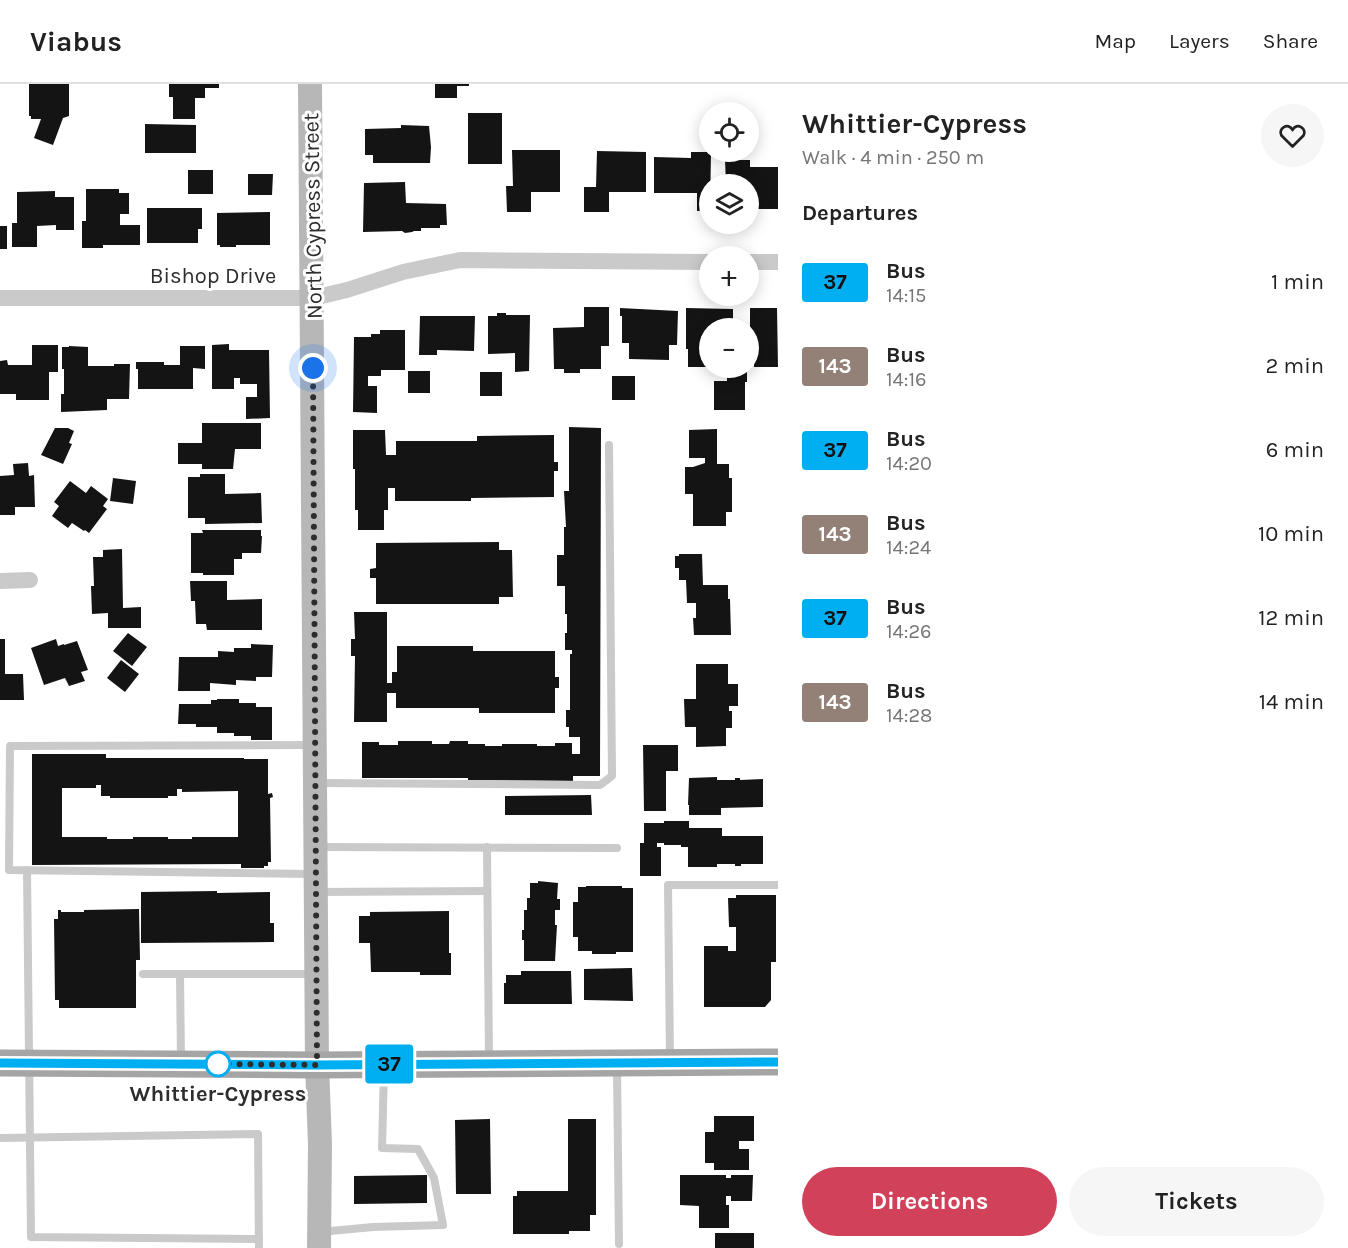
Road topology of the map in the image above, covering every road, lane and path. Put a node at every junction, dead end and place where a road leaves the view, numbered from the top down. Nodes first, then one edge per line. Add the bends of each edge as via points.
1 (310, 84) edge
2 (699, 261) edge
3 (759, 262) edge
4 (778, 262) edge
5 (0, 298) edge
6 (313, 298) junction
7 (609, 445) dead end
8 (0, 580) edge
9 (30, 580) dead end
10 (315, 745) junction
11 (315, 783) junction
12 (316, 846) junction
13 (487, 847) junction
14 (617, 848) dead end
15 (27, 870) junction
16 (316, 883) junction
17 (778, 885) edge
18 (487, 891) junction
19 (180, 974) junction
20 (316, 974) junction
21 (143, 975) dead end
22 (670, 1062) junction
23 (778, 1062) edge
24 (0, 1063) edge
25 (29, 1063) junction
26 (617, 1063) junction
27 (181, 1064) junction
28 (384, 1064) junction
29 (490, 1064) junction
30 (317, 1065) junction
31 (0, 1138) edge
32 (31, 1138) junction
33 (320, 1240) edge
34 (259, 1244) edge
35 (619, 1244) dead end

1 - 6 street, North Cypress Street
2 - 6 street, Bishop Drive via 460,260
3 - 4 street
5 - 6 street, Bishop Drive
6 - 10 street, North Cypress Street
7 - 11 lane via 612,776 600,785
8 - 9 street
10 - 11 street, North Cypress Street
10 - 15 lane via 10,746 9,870
11 - 12 street, North Cypress Street
12 - 13 lane
12 - 16 street, North Cypress Street
13 - 14 lane
13 - 18 lane
15 - 16 lane
15 - 25 lane
16 - 18 lane
16 - 20 street, North Cypress Street
17 - 22 lane via 669,885
18 - 29 lane
19 - 20 lane
19 - 21 lane
19 - 27 lane
20 - 30 street, North Cypress Street
22 - 23 main road
22 - 26 main road
24 - 25 main road
25 - 27 main road
25 - 32 lane
26 - 29 main road
26 - 35 lane
27 - 30 main road
28 - 29 main road
28 - 30 main road
28 - 33 lane via 382,1148 418,1149 434,1178 443,1225 374,1227
30 - 33 street, North Cypress Street
31 - 32 lane
32 - 34 lane via 31,1237
32 - 34 lane via 258,1134

